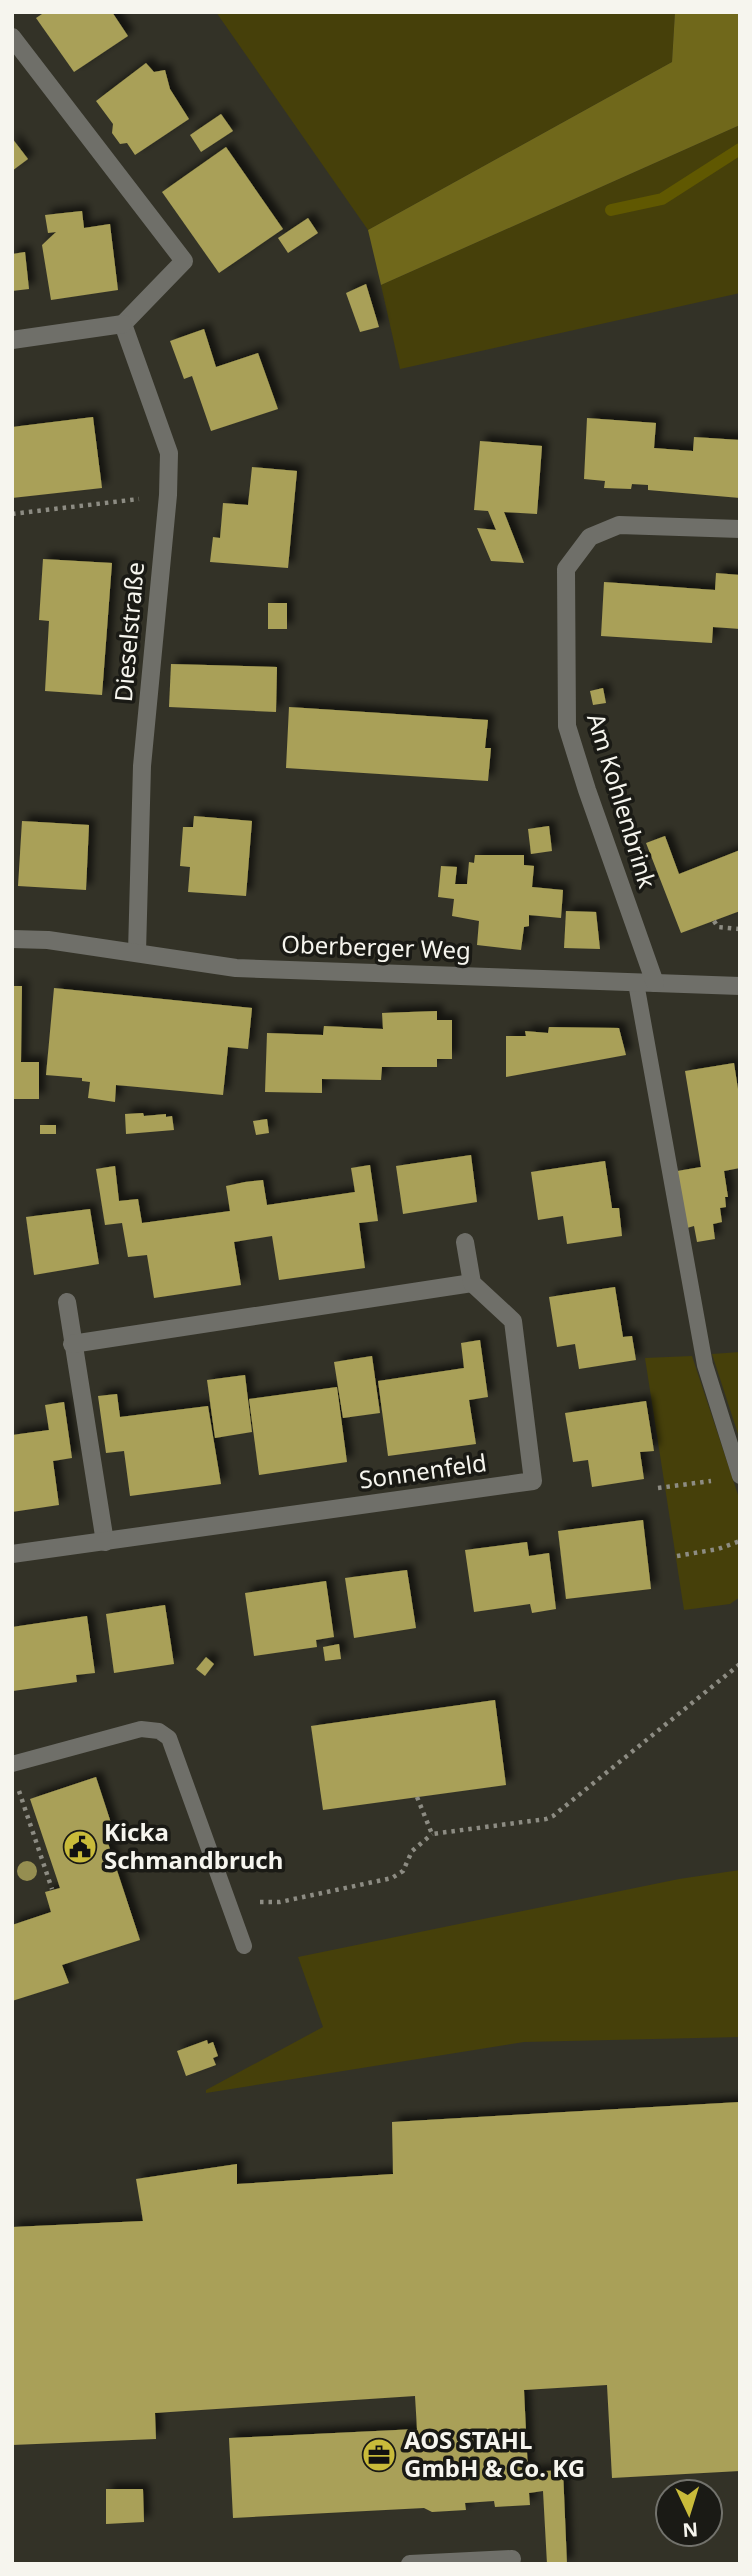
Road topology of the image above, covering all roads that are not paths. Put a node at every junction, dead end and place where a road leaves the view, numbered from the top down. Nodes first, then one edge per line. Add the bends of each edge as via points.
1 (12, 37) edge
2 (123, 324) junction
3 (12, 340) edge
4 (740, 529) edge
5 (12, 939) edge
6 (137, 952) junction
7 (646, 983) junction
8 (740, 986) edge
9 (465, 1242) dead end
10 (472, 1283) junction
11 (67, 1302) dead end
12 (72, 1344) junction
13 (740, 1476) edge
14 (105, 1542) junction
15 (12, 1554) edge
16 (12, 1764) edge
17 (244, 1946) dead end
18 (512, 2559) dead end
19 (410, 2564) edge

1 - 2 street via 184,261
2 - 3 street
2 - 6 street, Dieselstraße via 169,453 142,766
4 - 7 street, Am Kohlenbrink via 619,525 590,537 566,569 567,726
5 - 6 street, Oberberger Weg
6 - 7 street, Oberberger Weg via 236,968
7 - 8 street, Oberberger Weg
7 - 13 lane via 705,1365
9 - 10 street
10 - 12 street
10 - 14 street, Sonnenfeld via 513,1321 533,1481
11 - 12 street
12 - 14 street
14 - 15 street, Sonnenfeld
16 - 17 lane via 141,1729 170,1738
18 - 19 street

